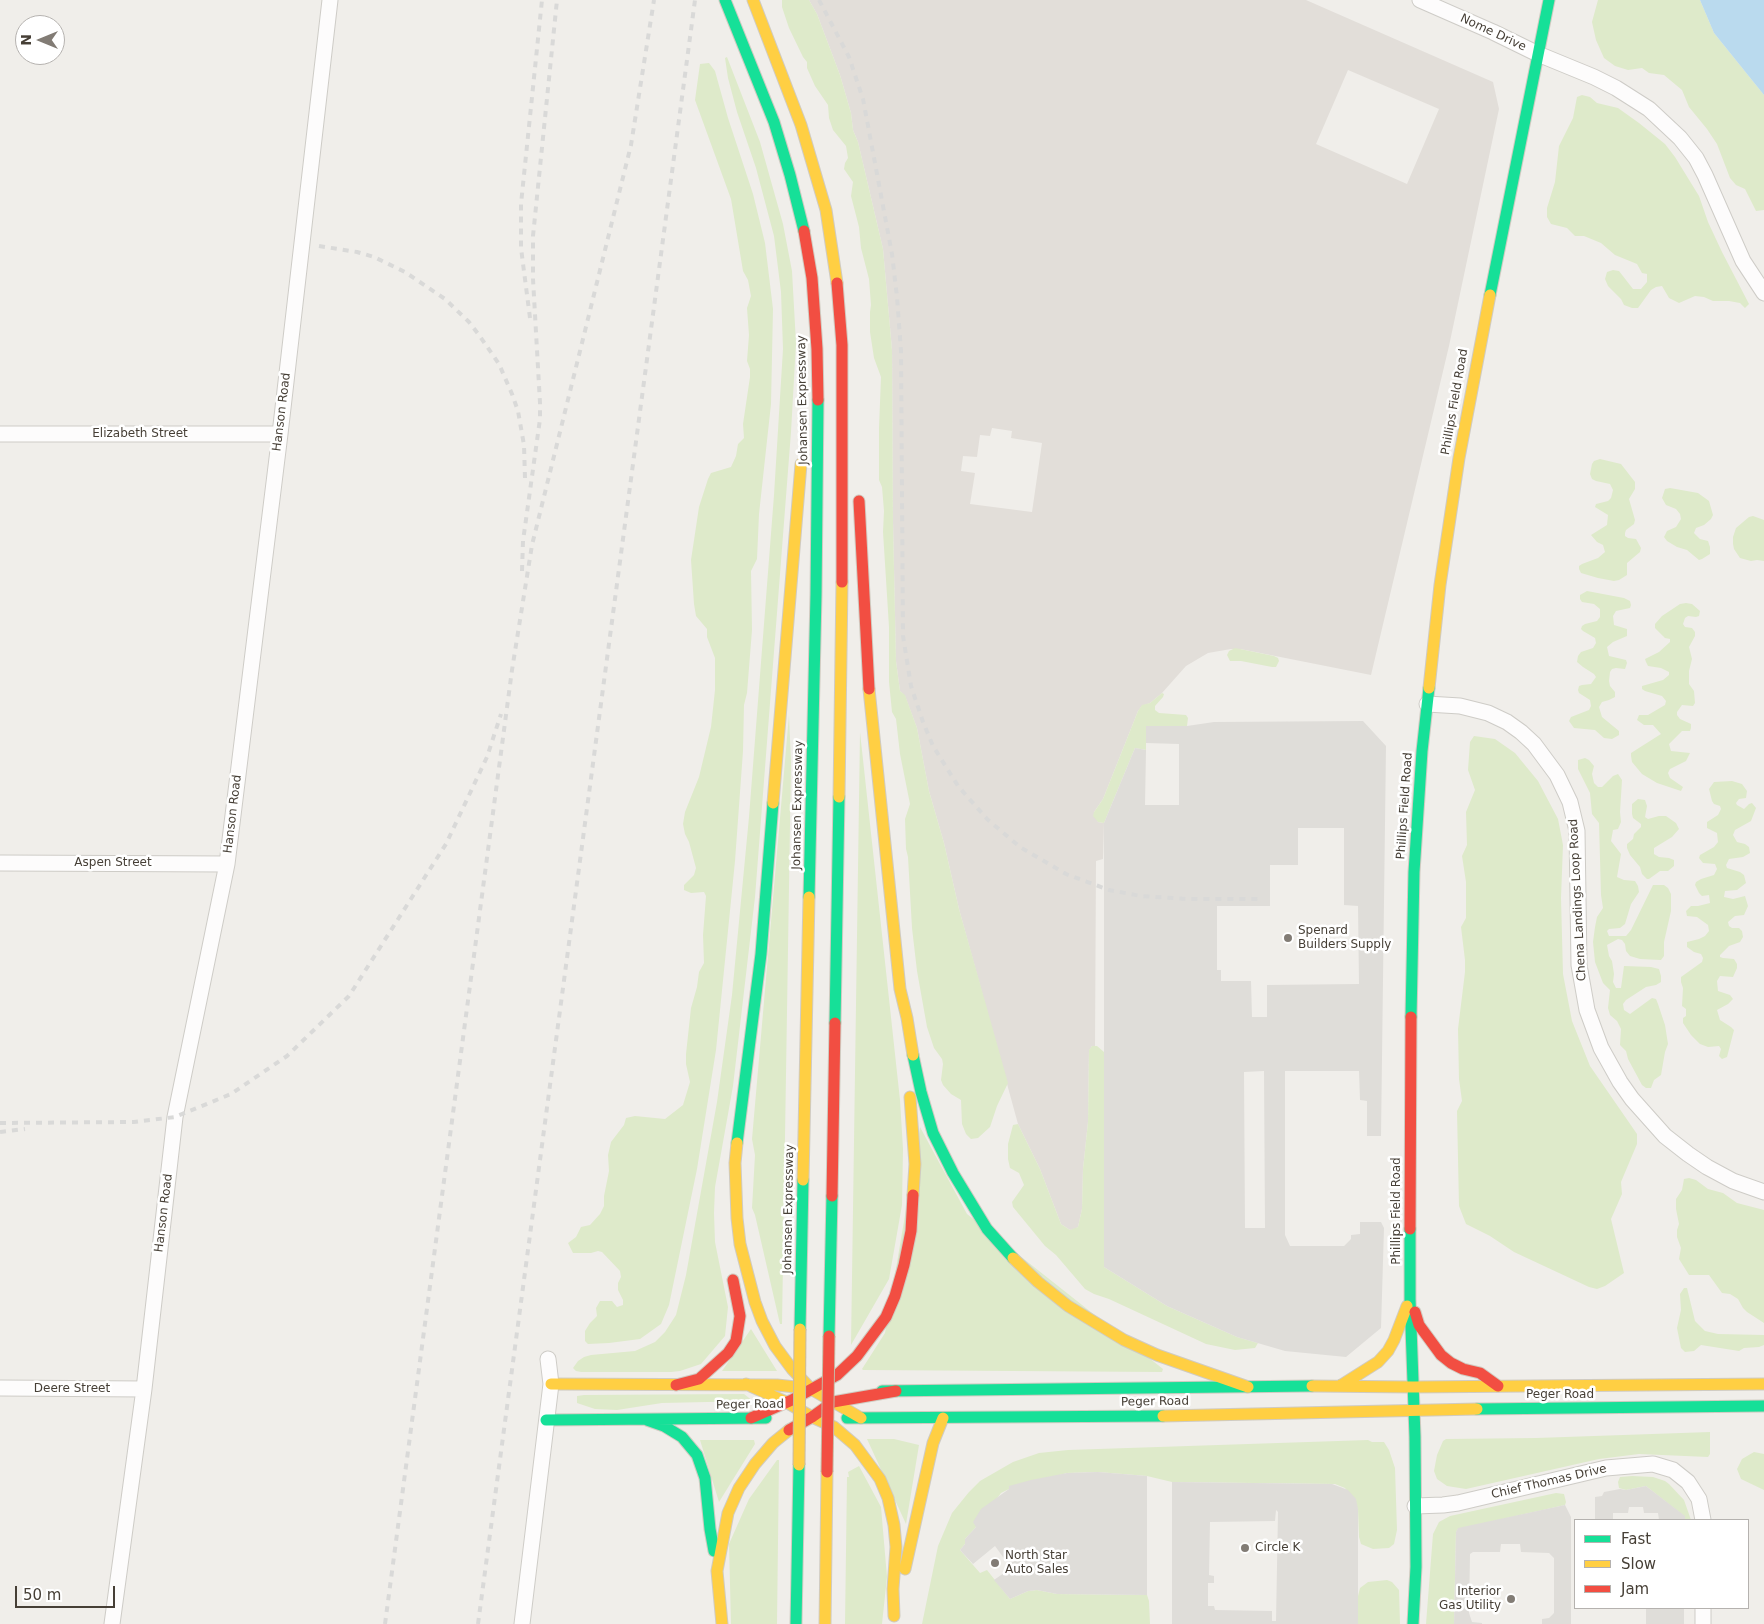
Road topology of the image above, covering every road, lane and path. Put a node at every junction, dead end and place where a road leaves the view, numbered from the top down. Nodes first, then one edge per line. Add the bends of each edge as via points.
1 (330, 0) edge
2 (725, 0) edge
3 (753, 0) edge
4 (1420, 0) edge
5 (1549, 0) edge
6 (1538, 54) junction
7 (812, 278) junction
8 (1764, 293) edge
9 (842, 345) junction
10 (806, 376) dead end
11 (853, 408) dead end
12 (0, 434) edge
13 (280, 434) junction
14 (801, 454) dead end
15 (859, 494) dead end
16 (1427, 704) junction
17 (0, 863) edge
18 (227, 864) junction
19 (900, 989) junction
20 (735, 1164) junction
21 (1764, 1192) edge
22 (725, 1198) dead end
23 (731, 1270) dead end
24 (1410, 1299) junction
25 (548, 1359) dead end
26 (551, 1384) junction
27 (746, 1384) junction
28 (1764, 1384) edge
29 (676, 1385) junction
30 (1340, 1386) junction
31 (1498, 1386) junction
32 (1248, 1387) junction
33 (1414, 1387) junction
34 (0, 1388) edge
35 (144, 1389) junction
36 (811, 1389) junction
37 (896, 1391) junction
38 (786, 1402) junction
39 (834, 1402) junction
40 (1764, 1406) edge
41 (1414, 1410) junction
42 (812, 1417) junction
43 (751, 1418) junction
44 (861, 1418) junction
45 (942, 1418) junction
46 (546, 1420) junction
47 (647, 1420) junction
48 (1415, 1506) junction
49 (1703, 1519) edge
50 (717, 1571) junction
51 (1703, 1609) edge
52 (894, 1620) edge
53 (112, 1624) edge
54 (522, 1624) edge
55 (722, 1624) edge
56 (796, 1624) edge
57 (825, 1624) edge
58 (1413, 1624) edge
59 (1703, 1624) edge

1 - 13 street, Hanson Road
2 - 7 main road, Johansen Expressway via 780,140 802,222
3 - 9 main road via 801,125 826,210 835,264
4 - 6 street, Nome Drive
5 - 6 main road, Phillips Field Road
6 - 8 street via 1624,92 1649,109 1680,138 1696,158 1740,254
6 - 16 main road, Phillips Field Road via 1460,449
7 - 10 main road
7 - 56 main road, Johansen Expressway, bridge via 818,404 816,586
9 - 11 main road
9 - 57 main road, bridge via 841,650
12 - 13 street, Elizabeth Street
13 - 18 street, Hanson Road
14 - 20 main road via 761,954
15 - 19 main road via 867,667
16 - 21 street, Chena Landings Loop Road via 1460,706 1507,722 1534,744 1557,775 1570,802 1577,831 1579,966 1587,1010 1602,1048 1632,1100 1665,1136 1707,1167
16 - 24 main road, Phillips Field Road via 1412,930
17 - 18 street, Aspen Street
18 - 35 street, Hanson Road via 175,1116
19 - 32 main road via 921,1092 933,1133 987,1229 1014,1260 1068,1306 1124,1340
19 - 36 main road via 900,1020 911,1102 914,1156 910,1231 904,1265 886,1317 874,1335 837,1375
20 - 22 main road via 725,1189
20 - 36 main road via 740,1244 755,1302 775,1346
23 - 29 main road via 740,1316 736,1341 728,1354 699,1378
24 - 30 main road via 1388,1351 1378,1362
24 - 31 main road via 1419,1325 1441,1355 1462,1369 1480,1373
24 - 33 main road, Phillips Field Road
25 - 26 street
26 - 29 main road, Peger Road
26 - 46 street
27 - 29 main road, Peger Road
27 - 36 main road, Peger Road
27 - 38 main road
28 - 31 main road, Peger Road
30 - 32 main road, Peger Road
30 - 33 main road, Peger Road
31 - 33 main road, Peger Road
32 - 37 main road, Peger Road
33 - 41 main road, Phillips Field Road
34 - 35 street, Deere Street
35 - 53 street, Hanson Road
36 - 37 main road, Peger Road
36 - 38 main road
36 - 39 main road
37 - 39 main road
38 - 42 main road
38 - 43 main road
39 - 42 main road
39 - 44 main road
40 - 41 main road, Peger Road
41 - 45 main road, Peger Road
41 - 48 main road, Phillips Field Road
42 - 43 main road, Peger Road
42 - 44 main road, Peger Road
42 - 50 main road via 773,1443 739,1488 722,1534
42 - 52 main road via 834,1427 855,1445 880,1479 888,1498 896,1547
43 - 47 main road, Peger Road
44 - 45 main road, Peger Road
45 - 52 main road via 933,1444
46 - 47 main road, Peger Road
46 - 54 street
47 - 50 main road via 682,1437 697,1455 705,1478
48 - 49 street, Chief Thomas Drive via 1458,1503 1621,1466 1653,1464 1664,1466 1688,1482 1699,1499
48 - 58 main road, Phillips Field Road
50 - 55 main road
51 - 59 street

